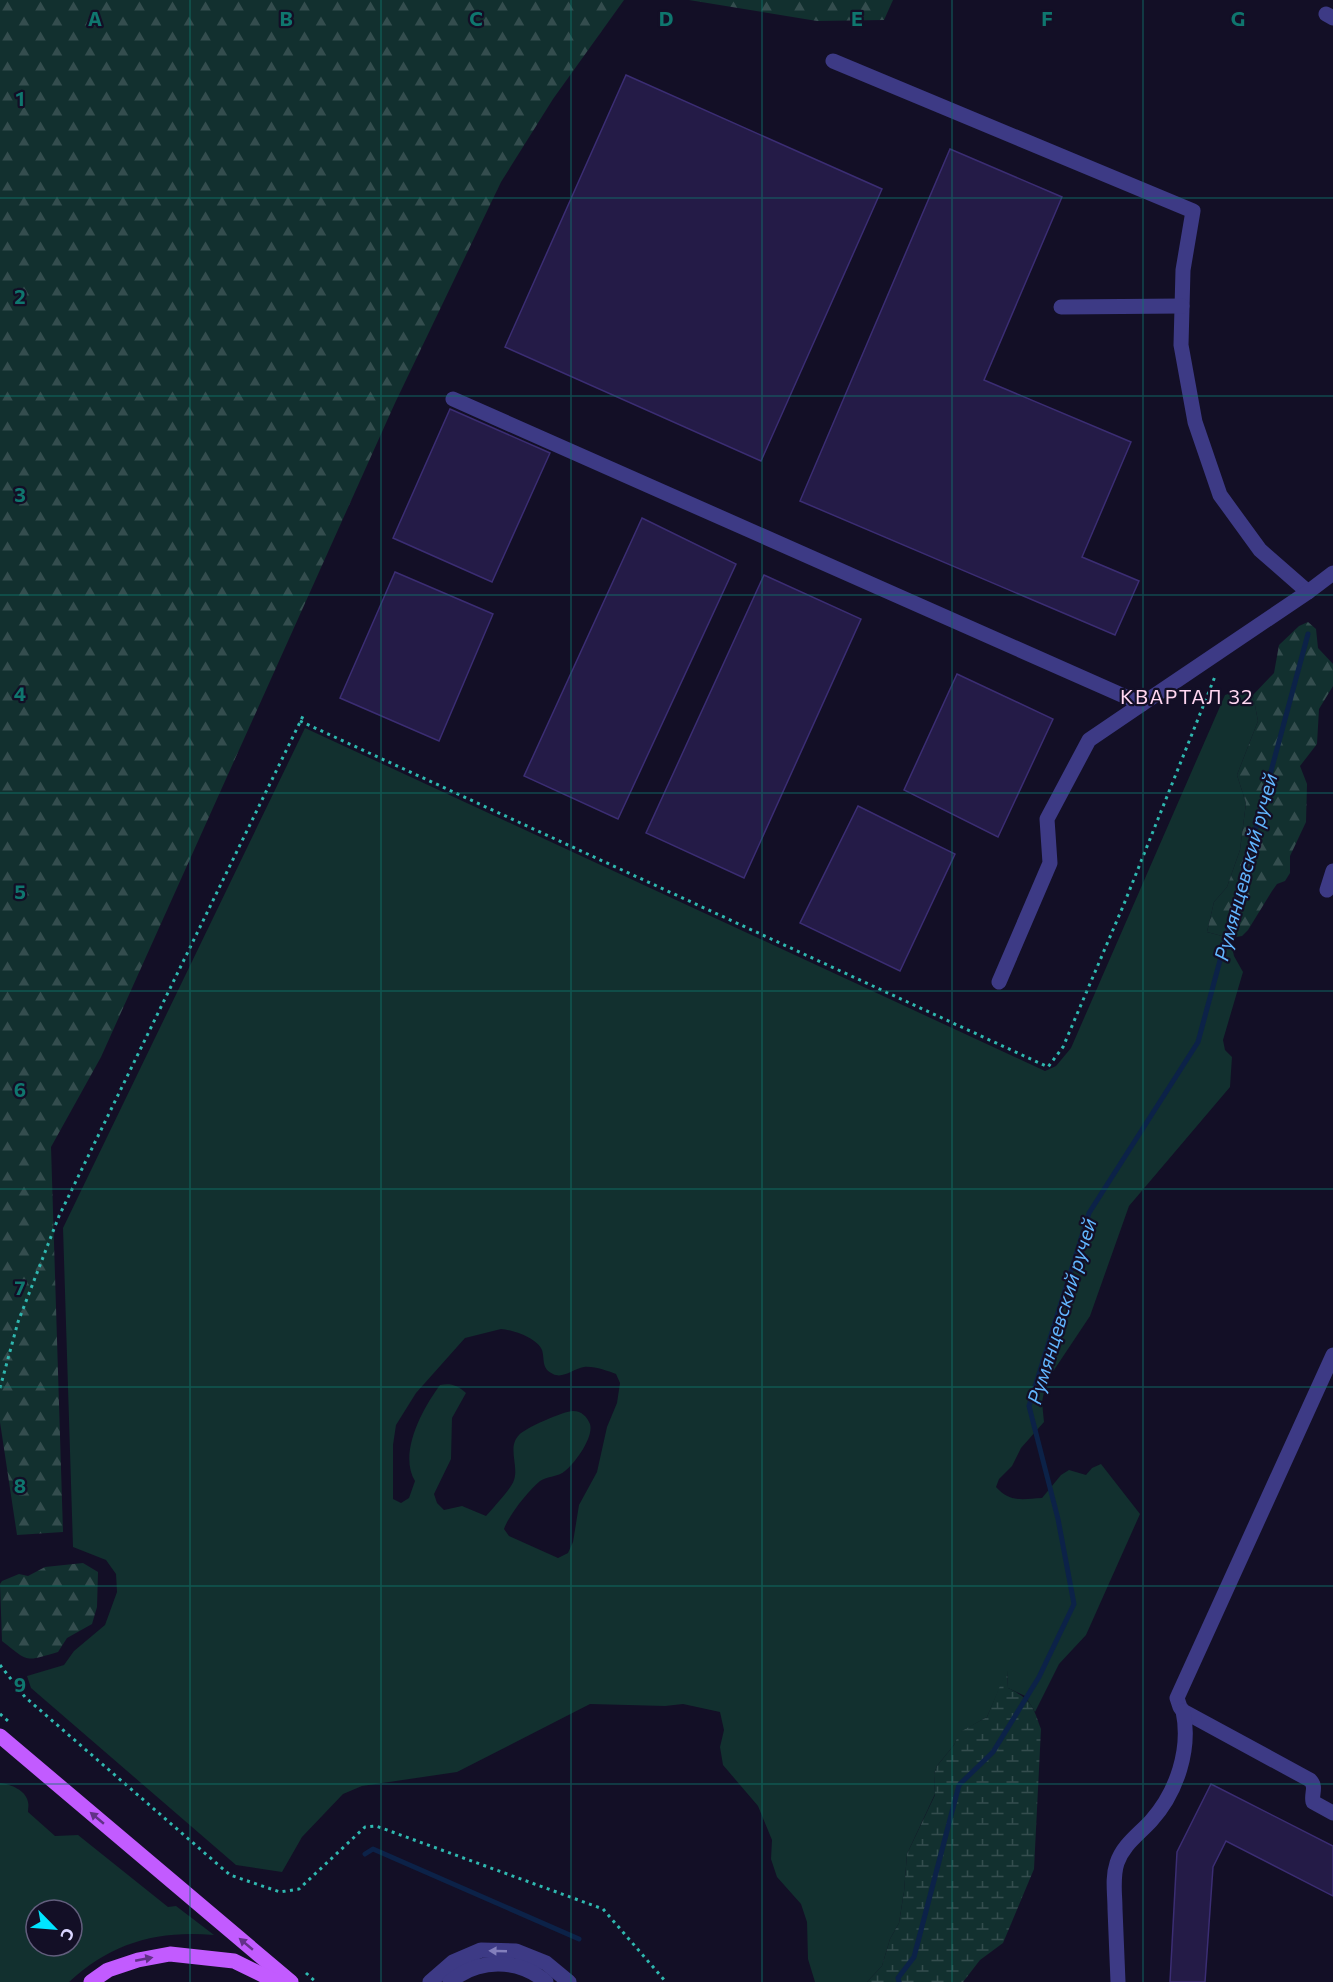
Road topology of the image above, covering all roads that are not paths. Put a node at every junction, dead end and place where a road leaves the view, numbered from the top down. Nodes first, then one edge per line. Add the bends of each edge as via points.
1 (833, 61) dead end
2 (1182, 306) junction
3 (1061, 307) dead end
4 (453, 399) dead end
5 (1333, 573) edge
6 (1308, 592) junction
7 (1142, 704) junction
8 (1333, 871) edge
9 (1327, 890) dead end
10 (999, 982) dead end
11 (1333, 1355) edge
12 (1184, 1711) junction
13 (0, 1736) edge
14 (1333, 1813) edge
15 (91, 1982) edge
16 (277, 1982) edge
17 (291, 1982) edge
18 (430, 1982) edge
19 (450, 1982) edge
20 (546, 1982) edge
21 (569, 1982) edge
22 (1118, 1982) edge

1 - 2 street via 1194,211 1183,270
2 - 3 street
2 - 6 street via 1181,345 1196,422 1220,495 1260,550
4 - 7 street
5 - 6 street
6 - 7 street
7 - 10 street via 1089,740 1047,819 1050,863
8 - 9 street
11 - 12 street via 1178,1694
12 - 14 street via 1310,1780 1313,1802
12 - 22 street via 1186,1737 1176,1781 1153,1818 1124,1848 1114,1872
17 -> 13 main road
15 -> 16 main road via 118,1966 170,1954 234,1960
21 -> 18 street via 546,1963 516,1951 481,1950 453,1962
19 - 20 street via 483,1965 513,1964

